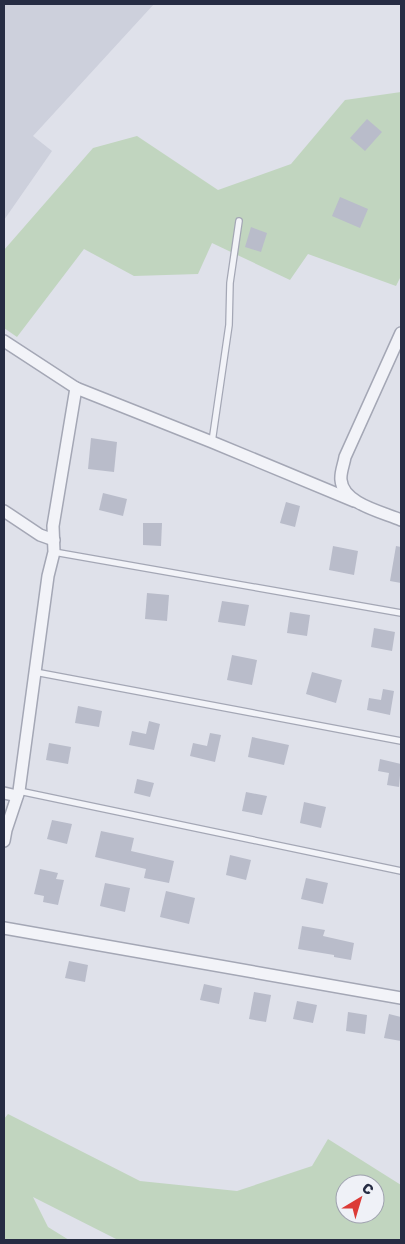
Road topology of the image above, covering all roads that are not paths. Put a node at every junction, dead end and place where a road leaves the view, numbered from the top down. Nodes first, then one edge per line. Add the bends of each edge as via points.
1 (238, 221) dead end
2 (401, 333) edge
3 (4, 341) edge
4 (76, 388) junction
5 (212, 442) junction
6 (354, 501) junction
7 (4, 511) edge
8 (401, 520) edge
9 (54, 546) junction
10 (401, 612) edge
11 (35, 672) junction
12 (401, 741) edge
13 (4, 793) edge
14 (18, 793) junction
15 (4, 840) edge
16 (401, 872) edge
17 (4, 928) edge
18 (401, 998) edge

1 - 5 lane via 230,283 229,326
2 - 6 street via 345,457 340,479 343,490
3 - 4 street
4 - 5 street
4 - 9 street via 53,526
5 - 6 street
6 - 8 street
7 - 9 street
9 - 10 lane
9 - 11 street
11 - 12 lane
11 - 14 street
13 - 14 street
14 - 15 street
14 - 16 lane
17 - 18 street

